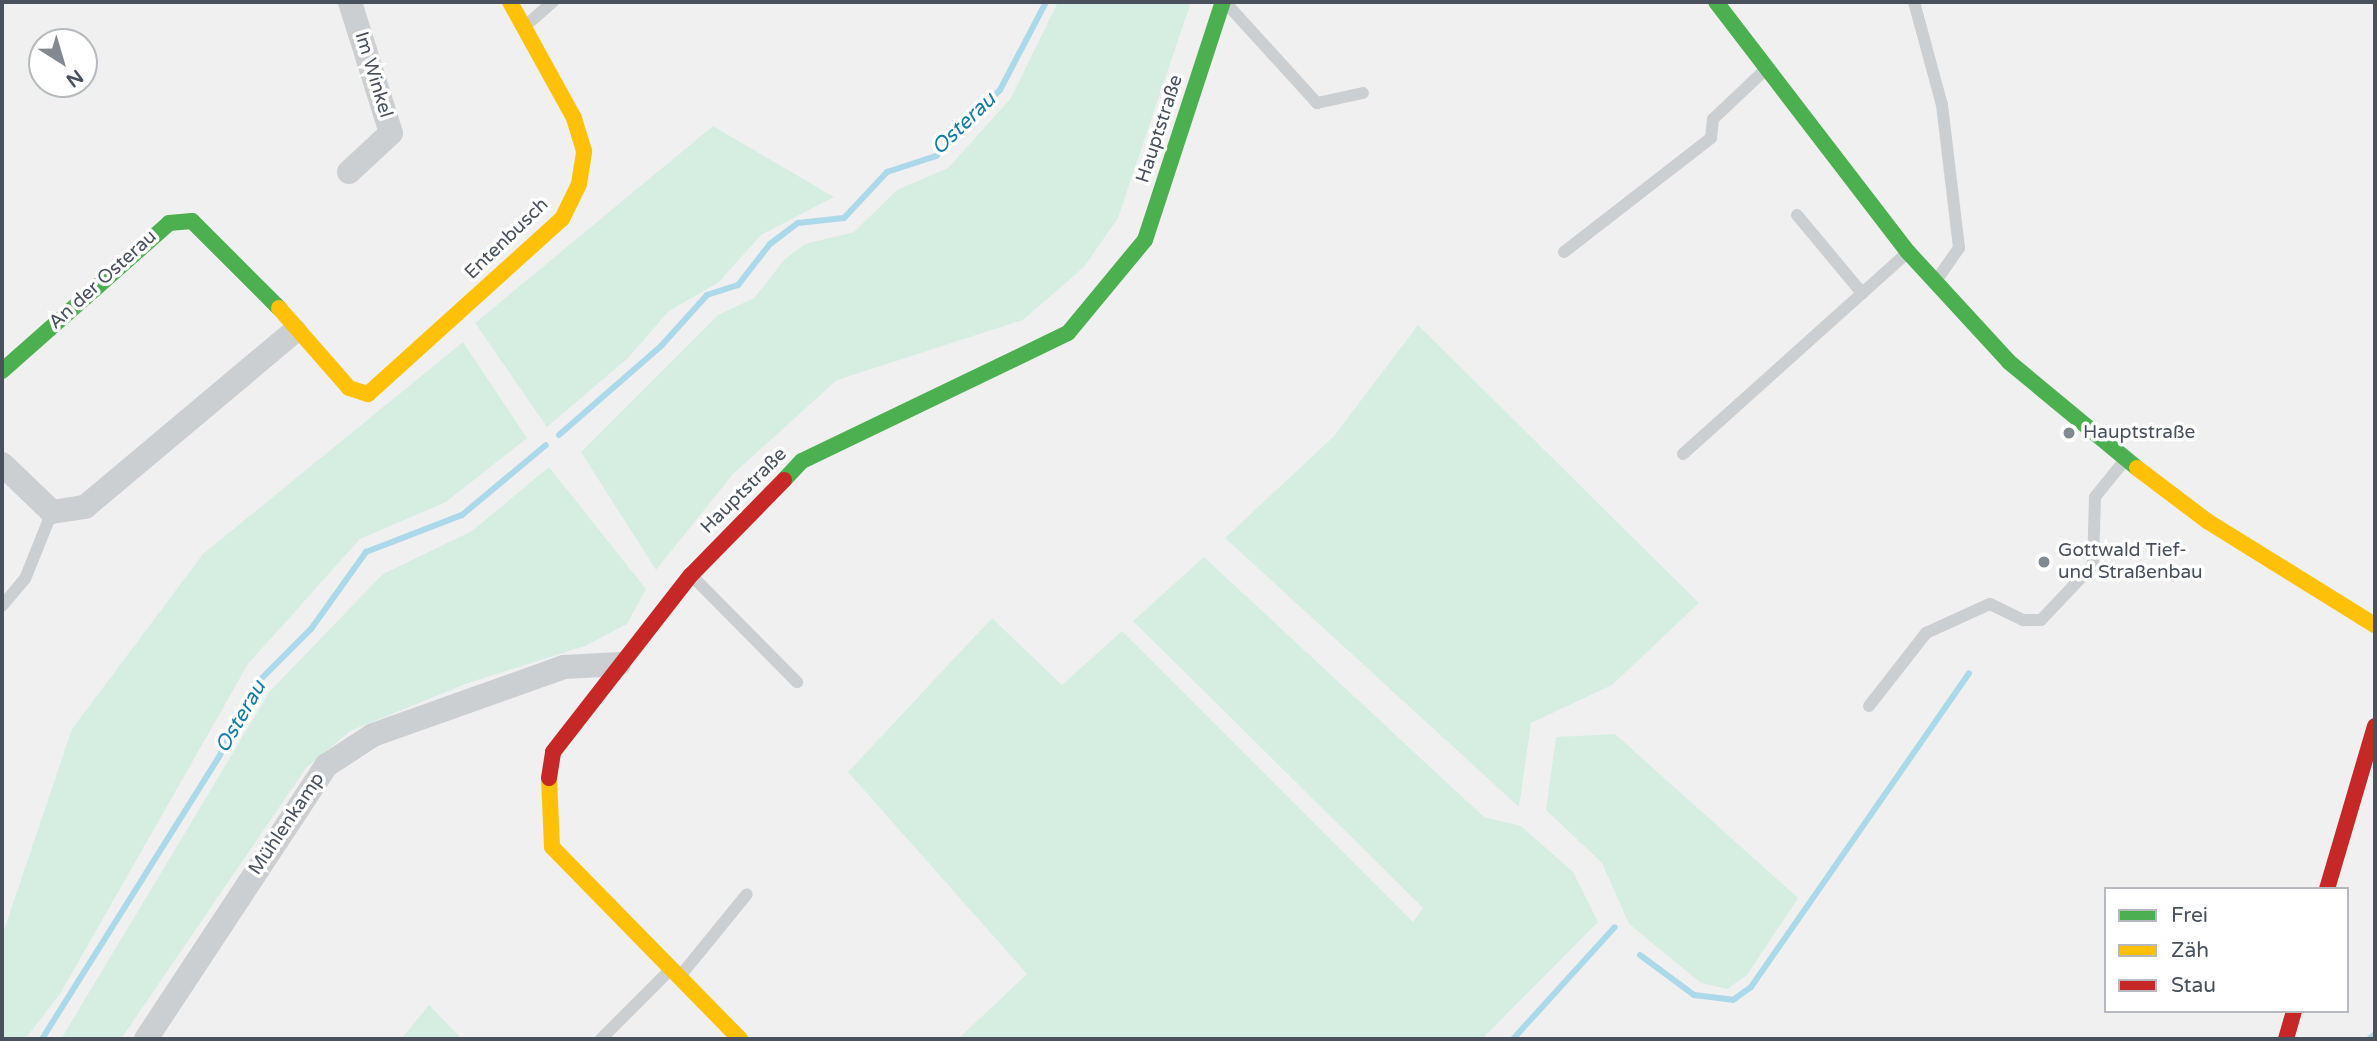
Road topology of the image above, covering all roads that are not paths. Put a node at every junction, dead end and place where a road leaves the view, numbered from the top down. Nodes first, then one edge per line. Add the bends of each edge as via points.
1 (350, 2) edge
2 (510, 2) edge
3 (553, 2) edge
4 (1224, 2) edge
5 (1716, 2) edge
6 (1914, 2) edge
7 (524, 27) junction
8 (1766, 68) junction
9 (1363, 93) dead end
10 (349, 172) dead end
11 (1797, 215) dead end
12 (1564, 252) dead end
13 (1908, 252) junction
14 (1934, 282) junction
15 (1862, 293) junction
16 (295, 331) junction
17 (2, 371) edge
18 (368, 394) joint
19 (1683, 454) dead end
20 (2124, 460) junction
21 (2, 464) edge
22 (52, 512) junction
23 (691, 575) junction
24 (2, 606) edge
25 (2375, 625) edge
26 (619, 664) junction
27 (797, 682) dead end
28 (1869, 706) dead end
29 (2375, 726) edge
30 (2328, 887) edge
31 (747, 894) dead end
32 (675, 973) junction
33 (2293, 1013) edge
34 (146, 1039) edge
35 (601, 1039) edge
36 (740, 1039) edge
37 (2286, 1039) edge

1 - 10 street, Im Winkel via 390,133
2 - 7 street, Entenbusch
3 - 7 lane
4 - 9 lane via 1317,103
4 - 23 street, Hauptstraße via 1145,240 1068,332 802,461
5 - 8 street
6 - 14 lane via 1942,105 1959,248
7 - 18 street, Entenbusch via 574,118 584,151 579,184 562,219
8 - 12 lane via 1713,119 1711,138
8 - 13 street
11 - 15 lane
13 - 14 street
13 - 15 lane
14 - 20 street via 2009,362
15 - 19 lane
16 - 17 street, An der Osterau via 267,290 213,234 192,221 169,223
16 - 18 street, An der Osterau via 349,388
16 - 22 street via 105,494 68,513
20 - 25 street via 2272,562
20 - 28 lane via 2095,498 2093,565 2041,620 2023,620 1990,604 1926,633
21 - 22 street
22 - 24 lane via 26,579
23 - 26 street, Hauptstraße
23 - 27 lane
26 - 32 street, Hauptstraße via 553,752 546,796 552,846
26 - 34 street, Mühlenkamp via 564,667 373,735 327,765
29 - 30 street
31 - 32 lane
32 - 35 lane
32 - 36 street, Hauptstraße
33 - 37 street

